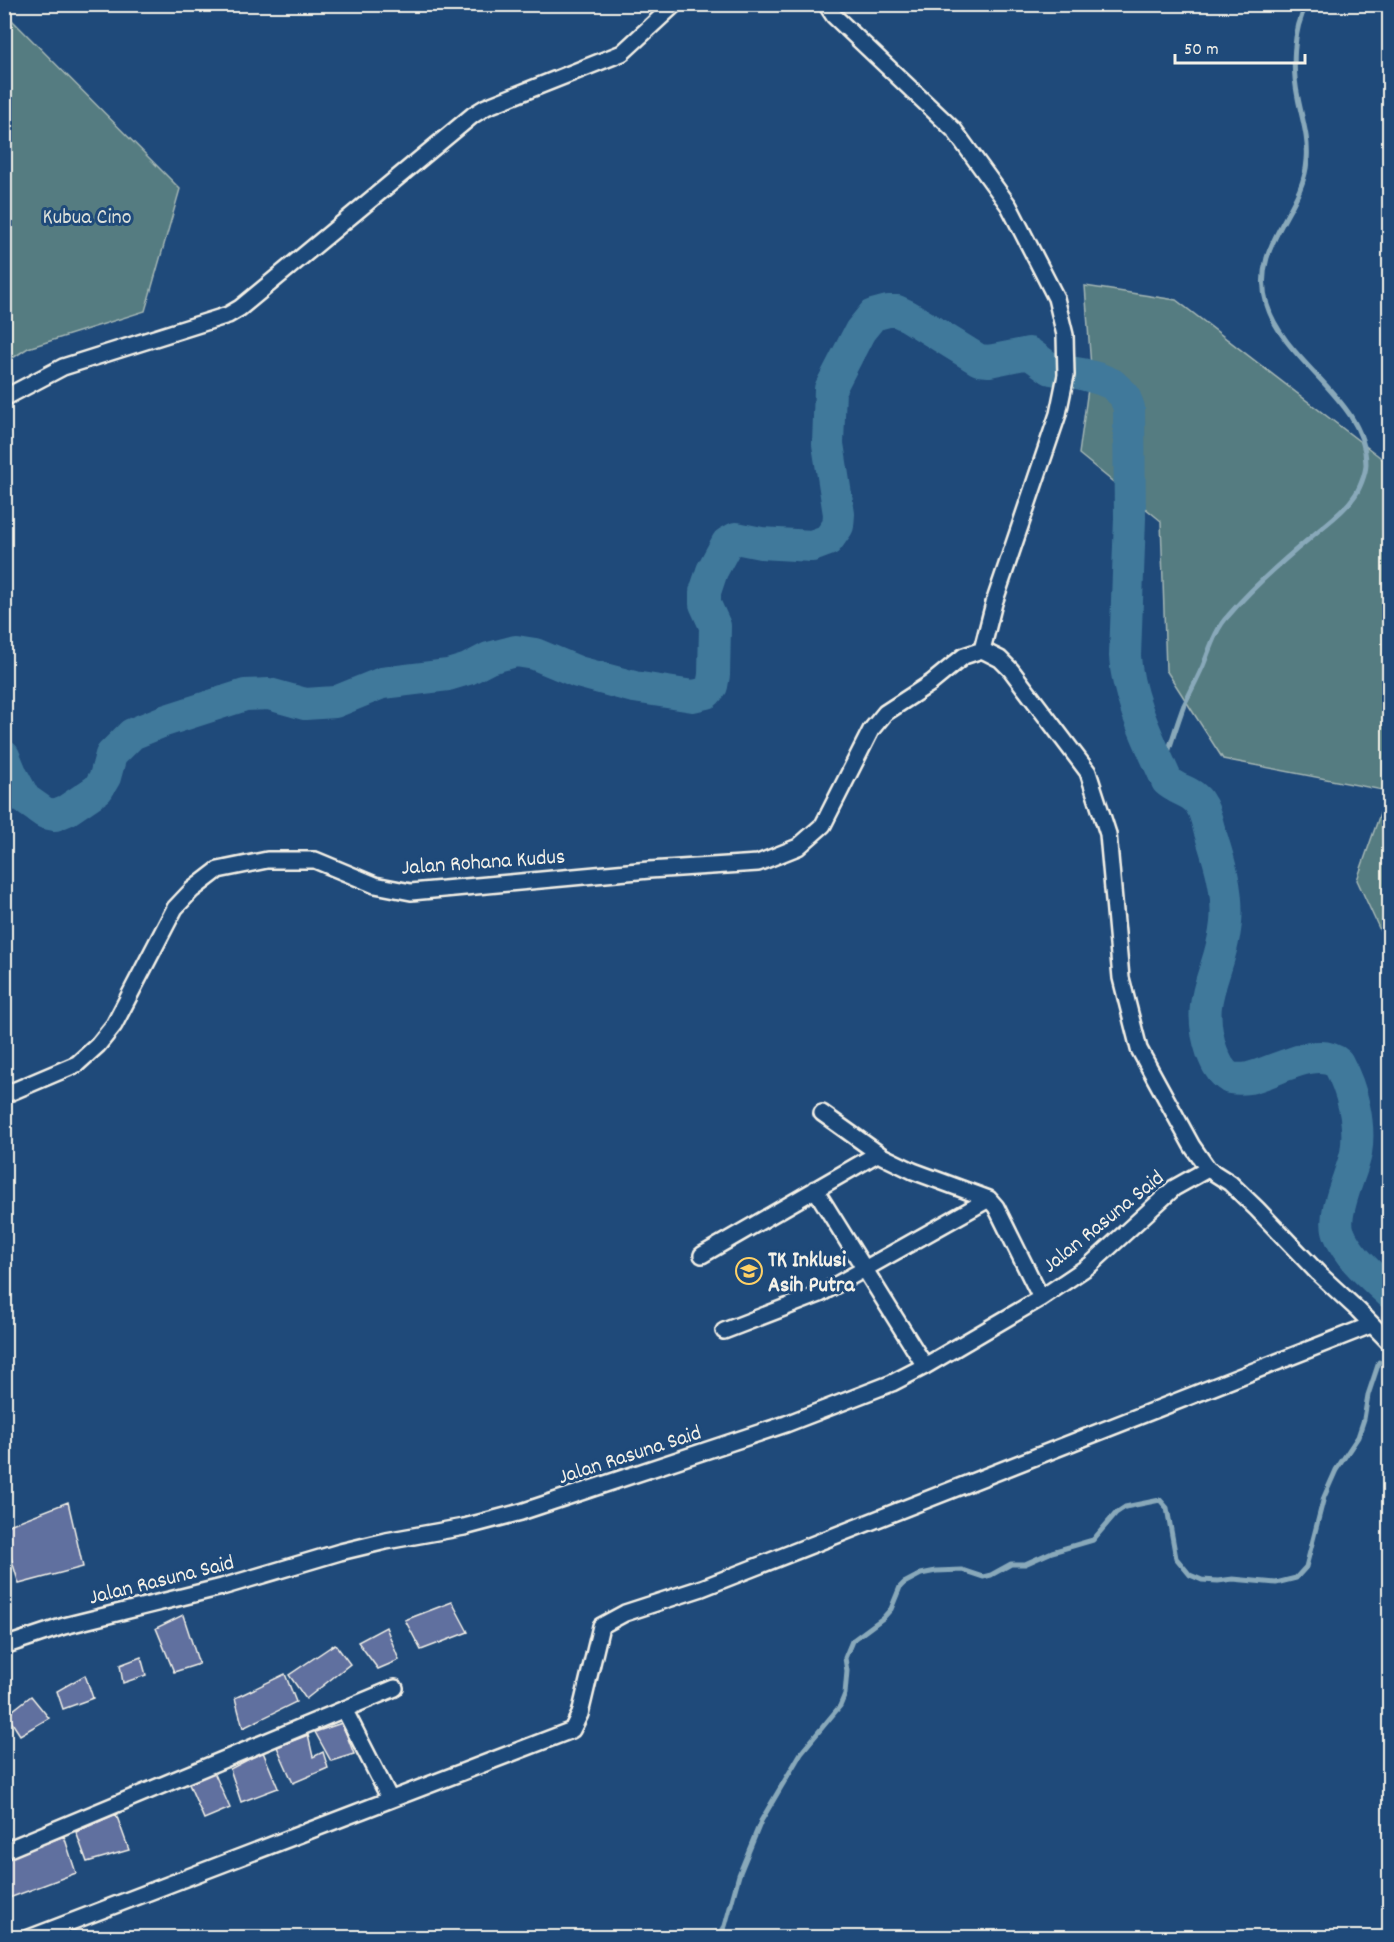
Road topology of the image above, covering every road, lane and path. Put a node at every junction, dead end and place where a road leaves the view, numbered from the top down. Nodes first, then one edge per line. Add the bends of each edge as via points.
1 (675, 4) edge
2 (826, 4) edge
3 (4, 398) edge
4 (982, 650) junction
5 (4, 1095) edge
6 (822, 1113) dead end
7 (877, 1154) junction
8 (1208, 1169) junction
9 (815, 1189) junction
10 (989, 1199) junction
11 (702, 1255) dead end
12 (863, 1269) junction
13 (1041, 1298) junction
14 (1371, 1325) junction
15 (724, 1331) dead end
16 (1389, 1343) edge
17 (925, 1366) junction
18 (4, 1646) edge
19 (395, 1688) dead end
20 (344, 1709) junction
21 (390, 1799) junction
22 (4, 1851) edge
23 (29, 1938) edge

1 - 3 street via 622,53 472,115 240,308 63,367
2 - 4 street via 954,130 1009,206 1056,298 1065,335 1066,375 1058,414
4 - 5 street, Jalan Rohana Kudus via 964,656 885,712 871,730 823,825 798,847 758,863 411,892 375,885 315,860 267,860 218,870 175,908 114,1025 98,1045 77,1064
4 - 8 street via 1011,670 1088,772 1108,834 1121,978 1139,1049
6 - 7 street
7 - 9 street
7 - 10 street
8 - 13 street, Jalan Rasuna Said via 1174,1188 1090,1264
8 - 14 street via 1230,1183
9 - 11 street
9 - 12 street
10 - 12 street
10 - 13 street
12 - 15 street via 812,1298
12 - 17 street
13 - 17 street, Jalan Rasuna Said
14 - 16 street
14 - 21 street via 702,1588 626,1613 601,1626 580,1713 572,1730
17 - 18 street, Jalan Rasuna Said via 786,1424 521,1512 340,1552 222,1587 64,1626
19 - 20 street
20 - 21 street
20 - 22 street
21 - 23 street

